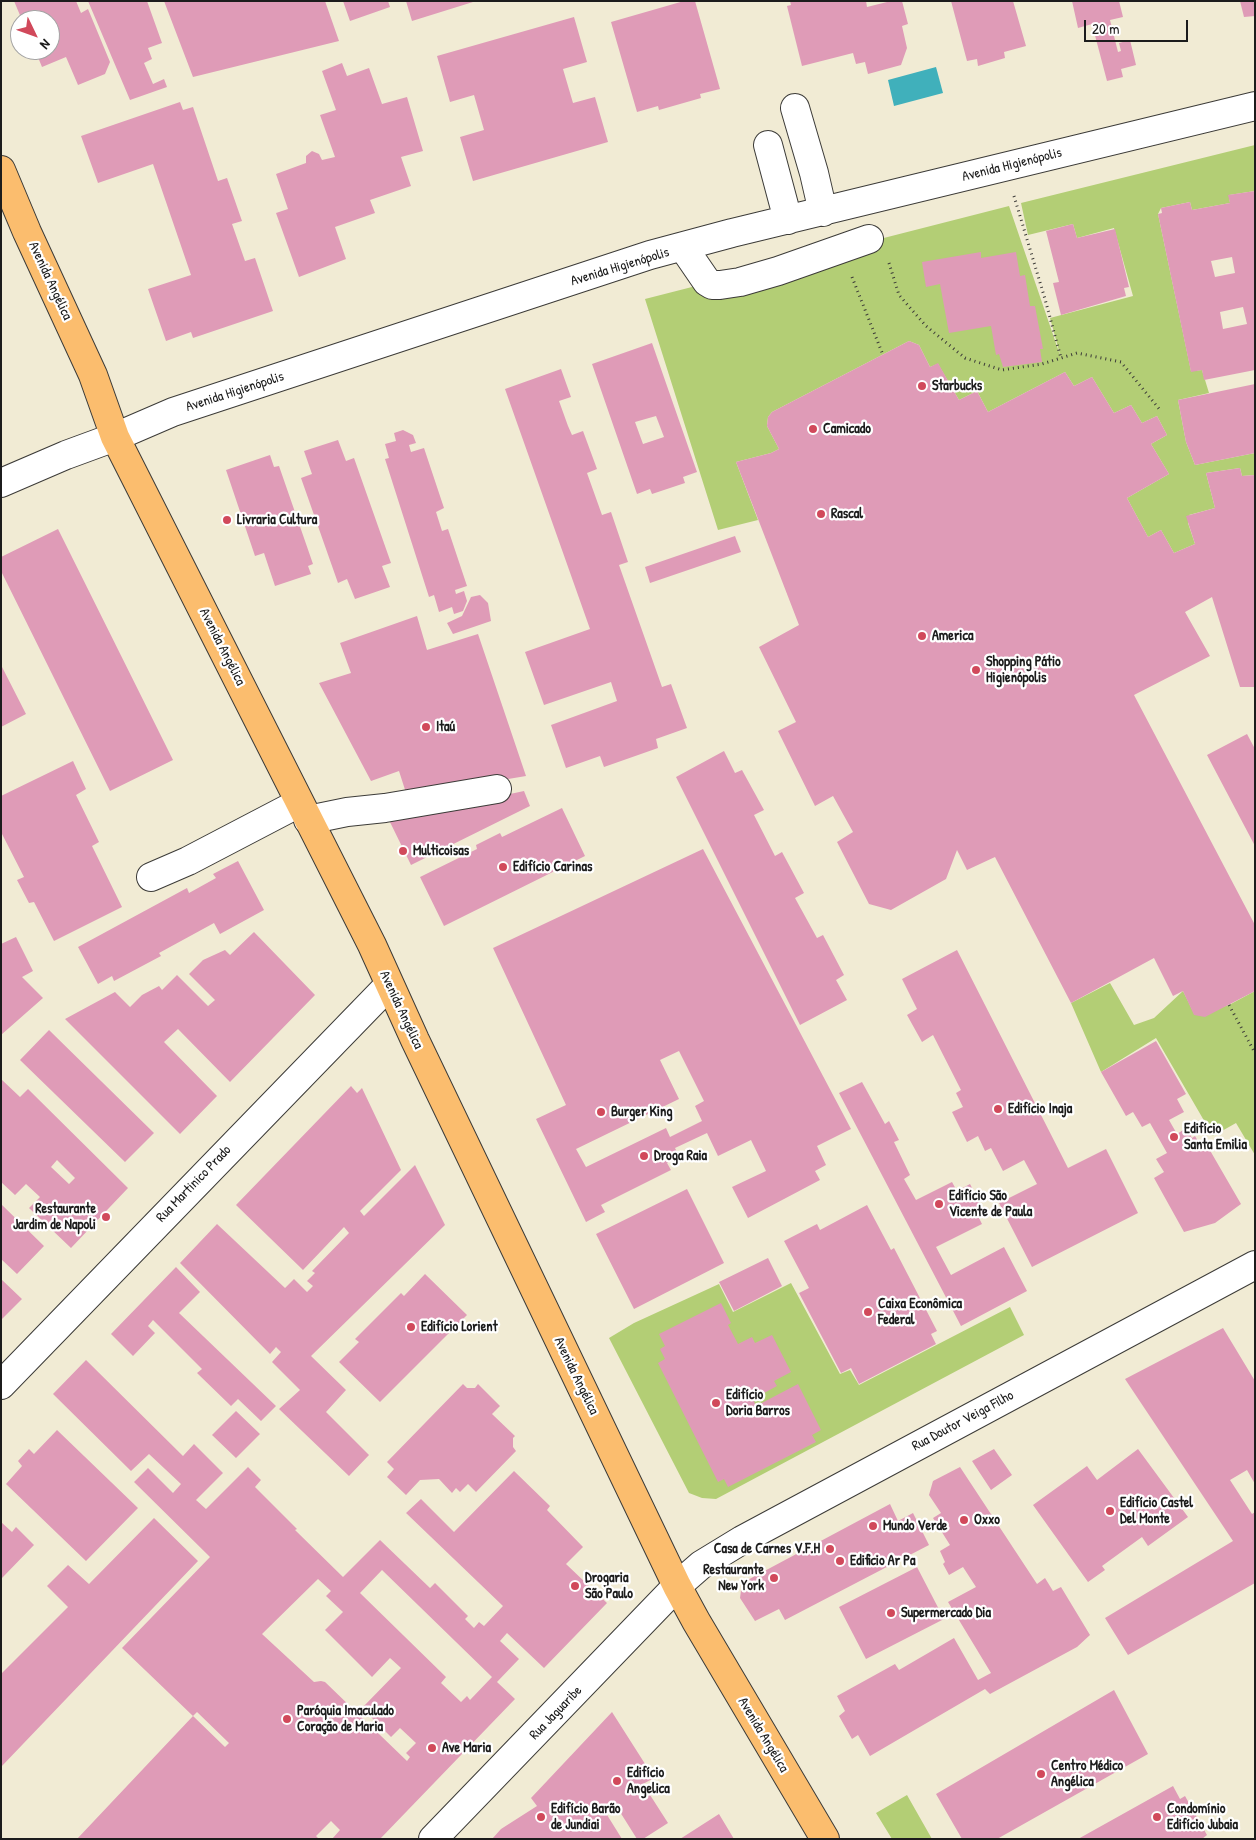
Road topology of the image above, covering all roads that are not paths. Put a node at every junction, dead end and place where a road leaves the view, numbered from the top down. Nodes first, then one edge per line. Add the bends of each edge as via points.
1 (1255, 106) edge
2 (795, 108) dead end
3 (768, 145) dead end
4 (1, 170) edge
5 (823, 212) junction
6 (788, 220) junction
7 (869, 239) dead end
8 (683, 247) junction
9 (115, 437) junction
10 (1, 482) edge
11 (497, 788) dead end
12 (304, 812) junction
13 (151, 877) dead end
14 (389, 985) junction
15 (1255, 1265) edge
16 (1, 1385) edge
17 (677, 1586) junction
18 (433, 1839) edge
19 (825, 1839) edge

1 - 5 street, Avenida Higienópolis
2 - 5 street
3 - 6 street
4 - 9 main road, Avenida Angélica via 93,375
5 - 6 street, Avenida Higienópolis
6 - 8 street, Avenida Higienópolis
7 - 8 street via 740,282 712,285 697,270
8 - 9 street, Avenida Higienópolis via 173,412
9 - 10 street, Avenida Higienópolis
9 - 12 main road, Avenida Angélica
11 - 12 street via 385,808
12 - 13 street
12 - 14 main road, Avenida Angélica
14 - 16 street, Rua Martinico Prado
14 - 17 main road, Avenida Angélica
15 - 17 street, Rua Doutor Veiga Filho via 742,1540
17 - 18 street, Rua Jaguaribe
17 - 19 main road, Avenida Angélica

